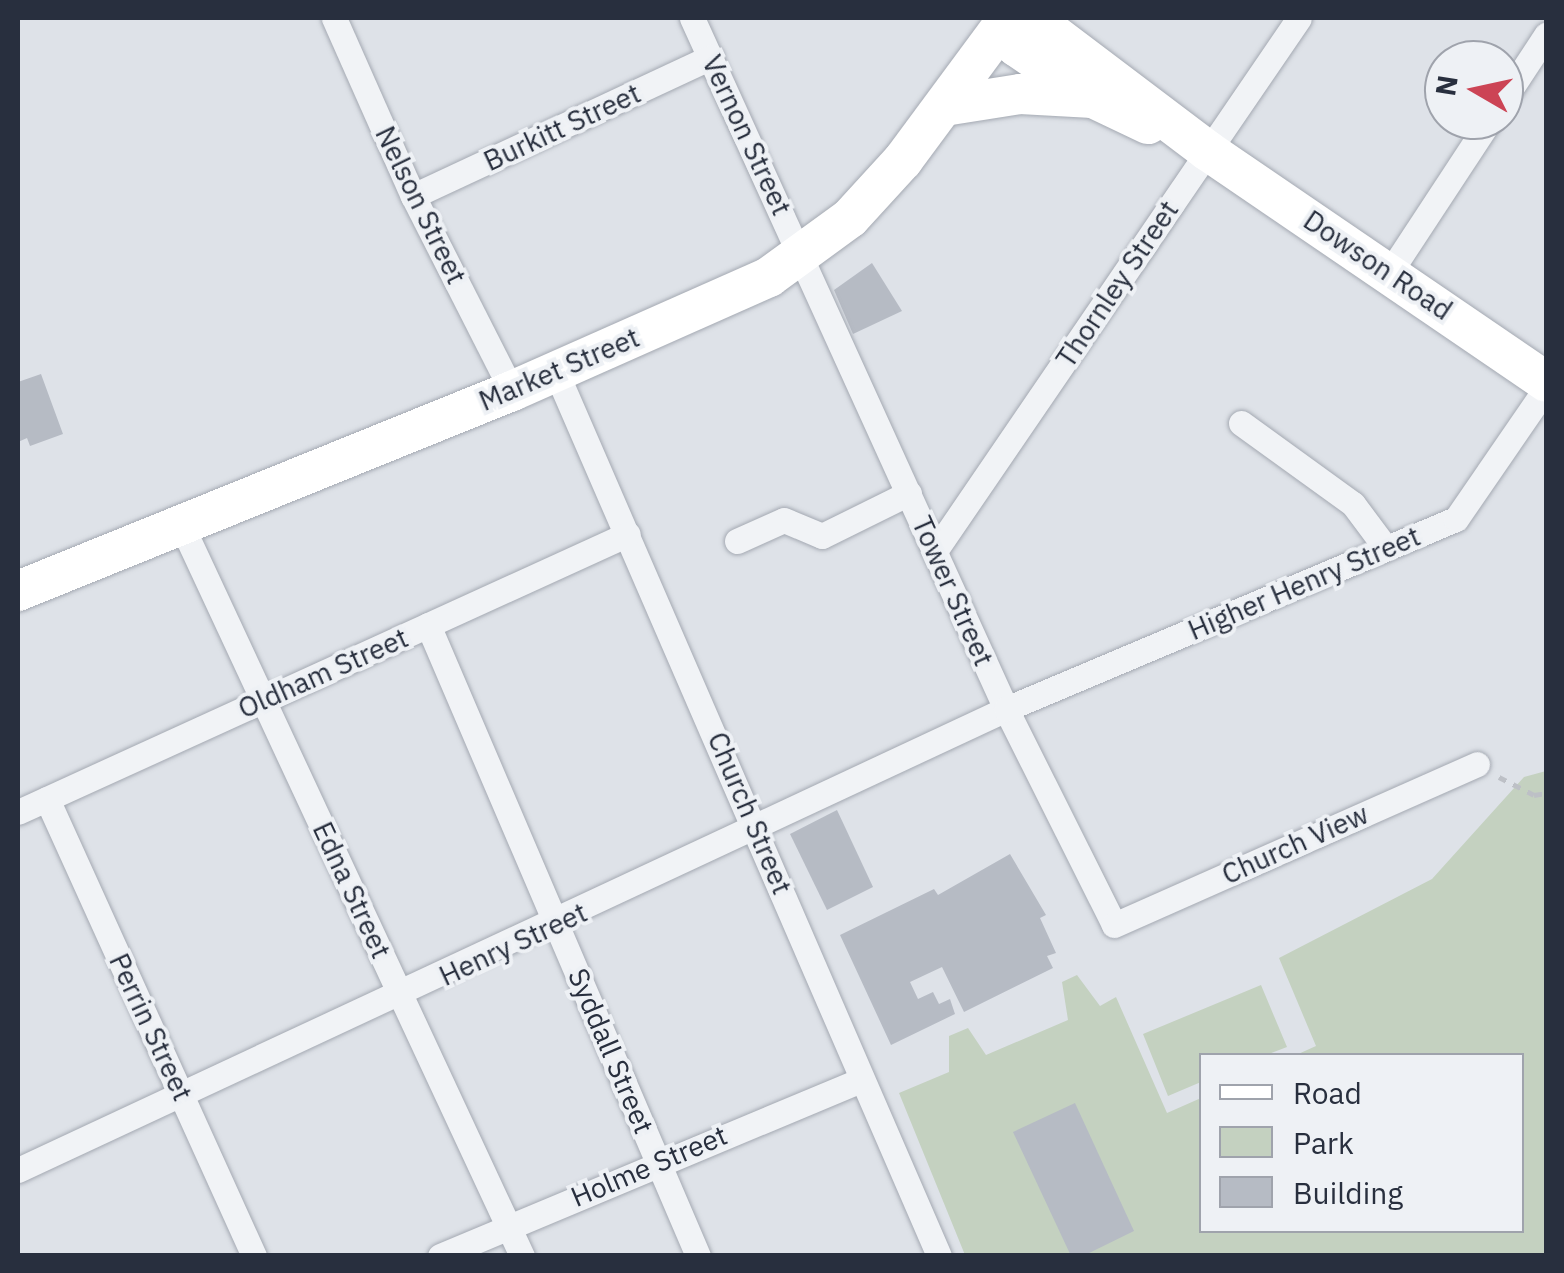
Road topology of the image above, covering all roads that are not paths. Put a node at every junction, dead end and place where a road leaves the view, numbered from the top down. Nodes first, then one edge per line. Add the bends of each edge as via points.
1 (334, 18) edge
2 (692, 18) edge
3 (1299, 18) edge
4 (1015, 19) edge
5 (1546, 35) edge
6 (711, 58) junction
7 (1524, 69) edge
8 (1093, 98) junction
9 (944, 106) junction
10 (1477, 140) edge
11 (1208, 150) junction
12 (413, 196) junction
13 (802, 253) junction
14 (1390, 272) junction
15 (556, 372) junction
16 (1546, 385) edge
17 (512, 391) junction
18 (1241, 423) dead end
19 (909, 494) junction
20 (181, 524) junction
21 (628, 534) junction
22 (737, 541) dead end
23 (1385, 548) junction
24 (935, 550) junction
25 (18, 591) edge
26 (428, 625) junction
27 (264, 700) junction
28 (1006, 709) junction
29 (1477, 764) road end
30 (47, 798) junction
31 (18, 812) edge
32 (758, 830) junction
33 (556, 924) junction
34 (1114, 925) joint
35 (401, 996) junction
36 (860, 1080) junction
37 (183, 1097) junction
38 (658, 1161) junction
39 (18, 1170) edge
40 (508, 1226) junction
41 (254, 1256) edge
42 (440, 1256) edge
43 (522, 1256) edge
44 (698, 1256) edge
45 (940, 1256) edge

1 - 12 street, Nelson Street
2 - 6 street, Vernon Street
3 - 11 street, Thornley Street
4 - 8 main road via 1016,47
4 - 9 main road, Market Street
4 - 11 main road, Dowson Road
5 - 7 street
6 - 12 street, Burkitt Street
6 - 13 street, Vernon Street
8 - 9 main road, Dowson Road via 1020,94
8 - 11 main road, Dowson Road
9 - 13 main road, Market Street via 850,218
10 - 14 street
11 - 14 main road, Dowson Road
11 - 24 street, Thornley Street
12 - 17 street, Nelson Street
13 - 15 main road, Market Street via 769,277
13 - 19 street, Tower Street
14 - 16 main road, Dowson Road
15 - 17 main road, Market Street
15 - 21 street, Church Street
16 - 23 street, Higher Henry Street via 1456,520
17 - 20 main road, Market Street
18 - 23 street via 1354,504
19 - 22 street via 822,536 784,520
19 - 24 street, Tower Street
20 - 25 main road, Market Street
20 - 27 street, Edna Street
21 - 26 street, Oldham Street
21 - 32 street, Church Street
23 - 28 street, Higher Henry Street
24 - 28 street, Tower Street
26 - 27 street, Oldham Street
26 - 33 street, Syddall Street
27 - 30 street, Oldham Street
27 - 35 street, Edna Street
28 - 32 street, Henry Street
28 - 34 street, Tower Street
29 - 34 street, Church View
30 - 31 street, Oldham Street
30 - 37 street, Perrin Street
32 - 33 street, Henry Street
32 - 36 street, Church Street
33 - 35 street, Henry Street
33 - 38 street, Syddall Street
35 - 37 street, Henry Street
35 - 40 street, Edna Street
36 - 38 street, Holme Street
36 - 45 street, Church Street
37 - 39 street, Henry Street
37 - 41 street, Perrin Street
38 - 40 street, Holme Street
38 - 44 street, Syddall Street
40 - 42 street, Holme Street
40 - 43 street, Edna Street

